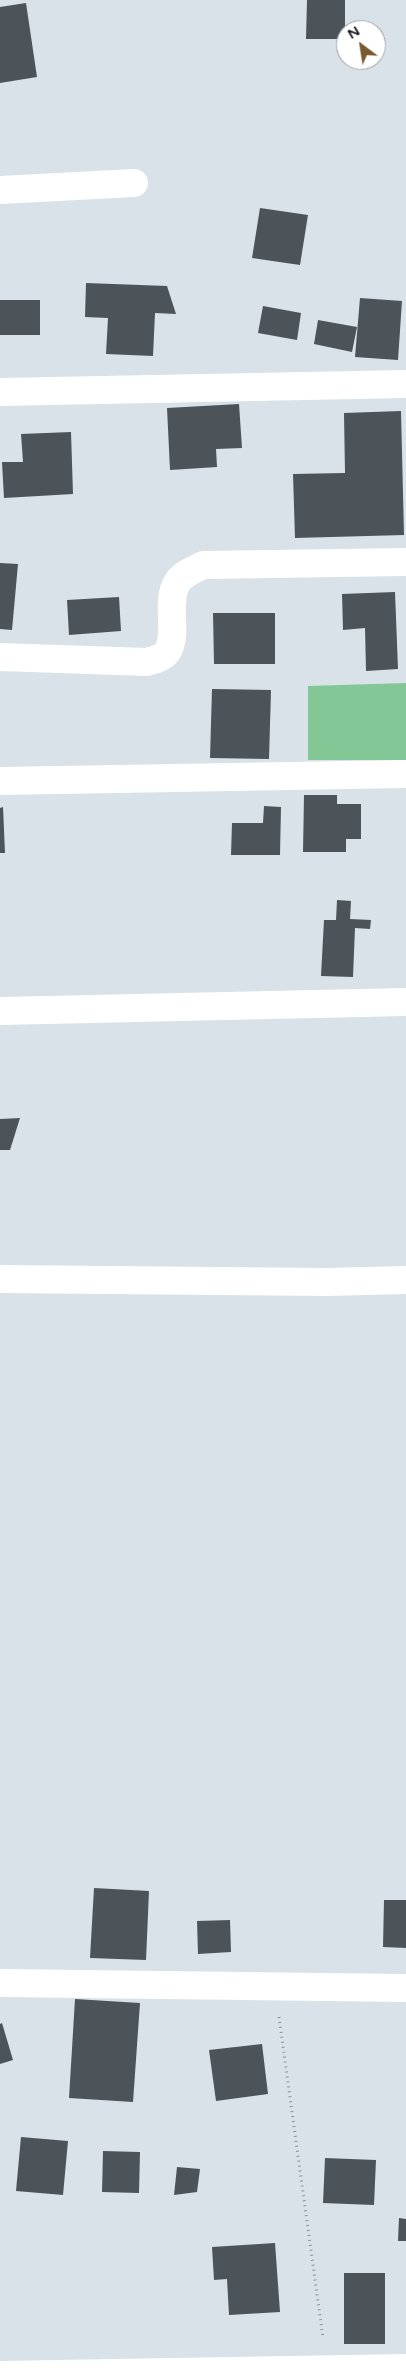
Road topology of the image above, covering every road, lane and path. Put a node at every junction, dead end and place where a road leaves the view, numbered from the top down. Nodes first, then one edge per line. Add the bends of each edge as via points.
1 (134, 183) dead end
2 (0, 190) edge
3 (406, 384) edge
4 (0, 392) edge
5 (406, 562) edge
6 (0, 657) edge
7 (406, 774) edge
8 (0, 781) edge
9 (406, 1002) edge
10 (0, 1011) edge
11 (0, 1279) edge
12 (406, 1280) edge
13 (0, 1983) edge
14 (275, 1986) junction
15 (406, 1988) edge
16 (406, 2368) edge
17 (327, 2372) edge
18 (0, 2375) edge

1 - 2 street
3 - 4 street
5 - 6 street via 202,565 177,582 171,602 172,637 168,651 160,657 146,662
7 - 8 street
9 - 10 street
11 - 12 street
13 - 14 street
14 - 15 street
14 - 17 path
16 - 17 street
17 - 18 street

